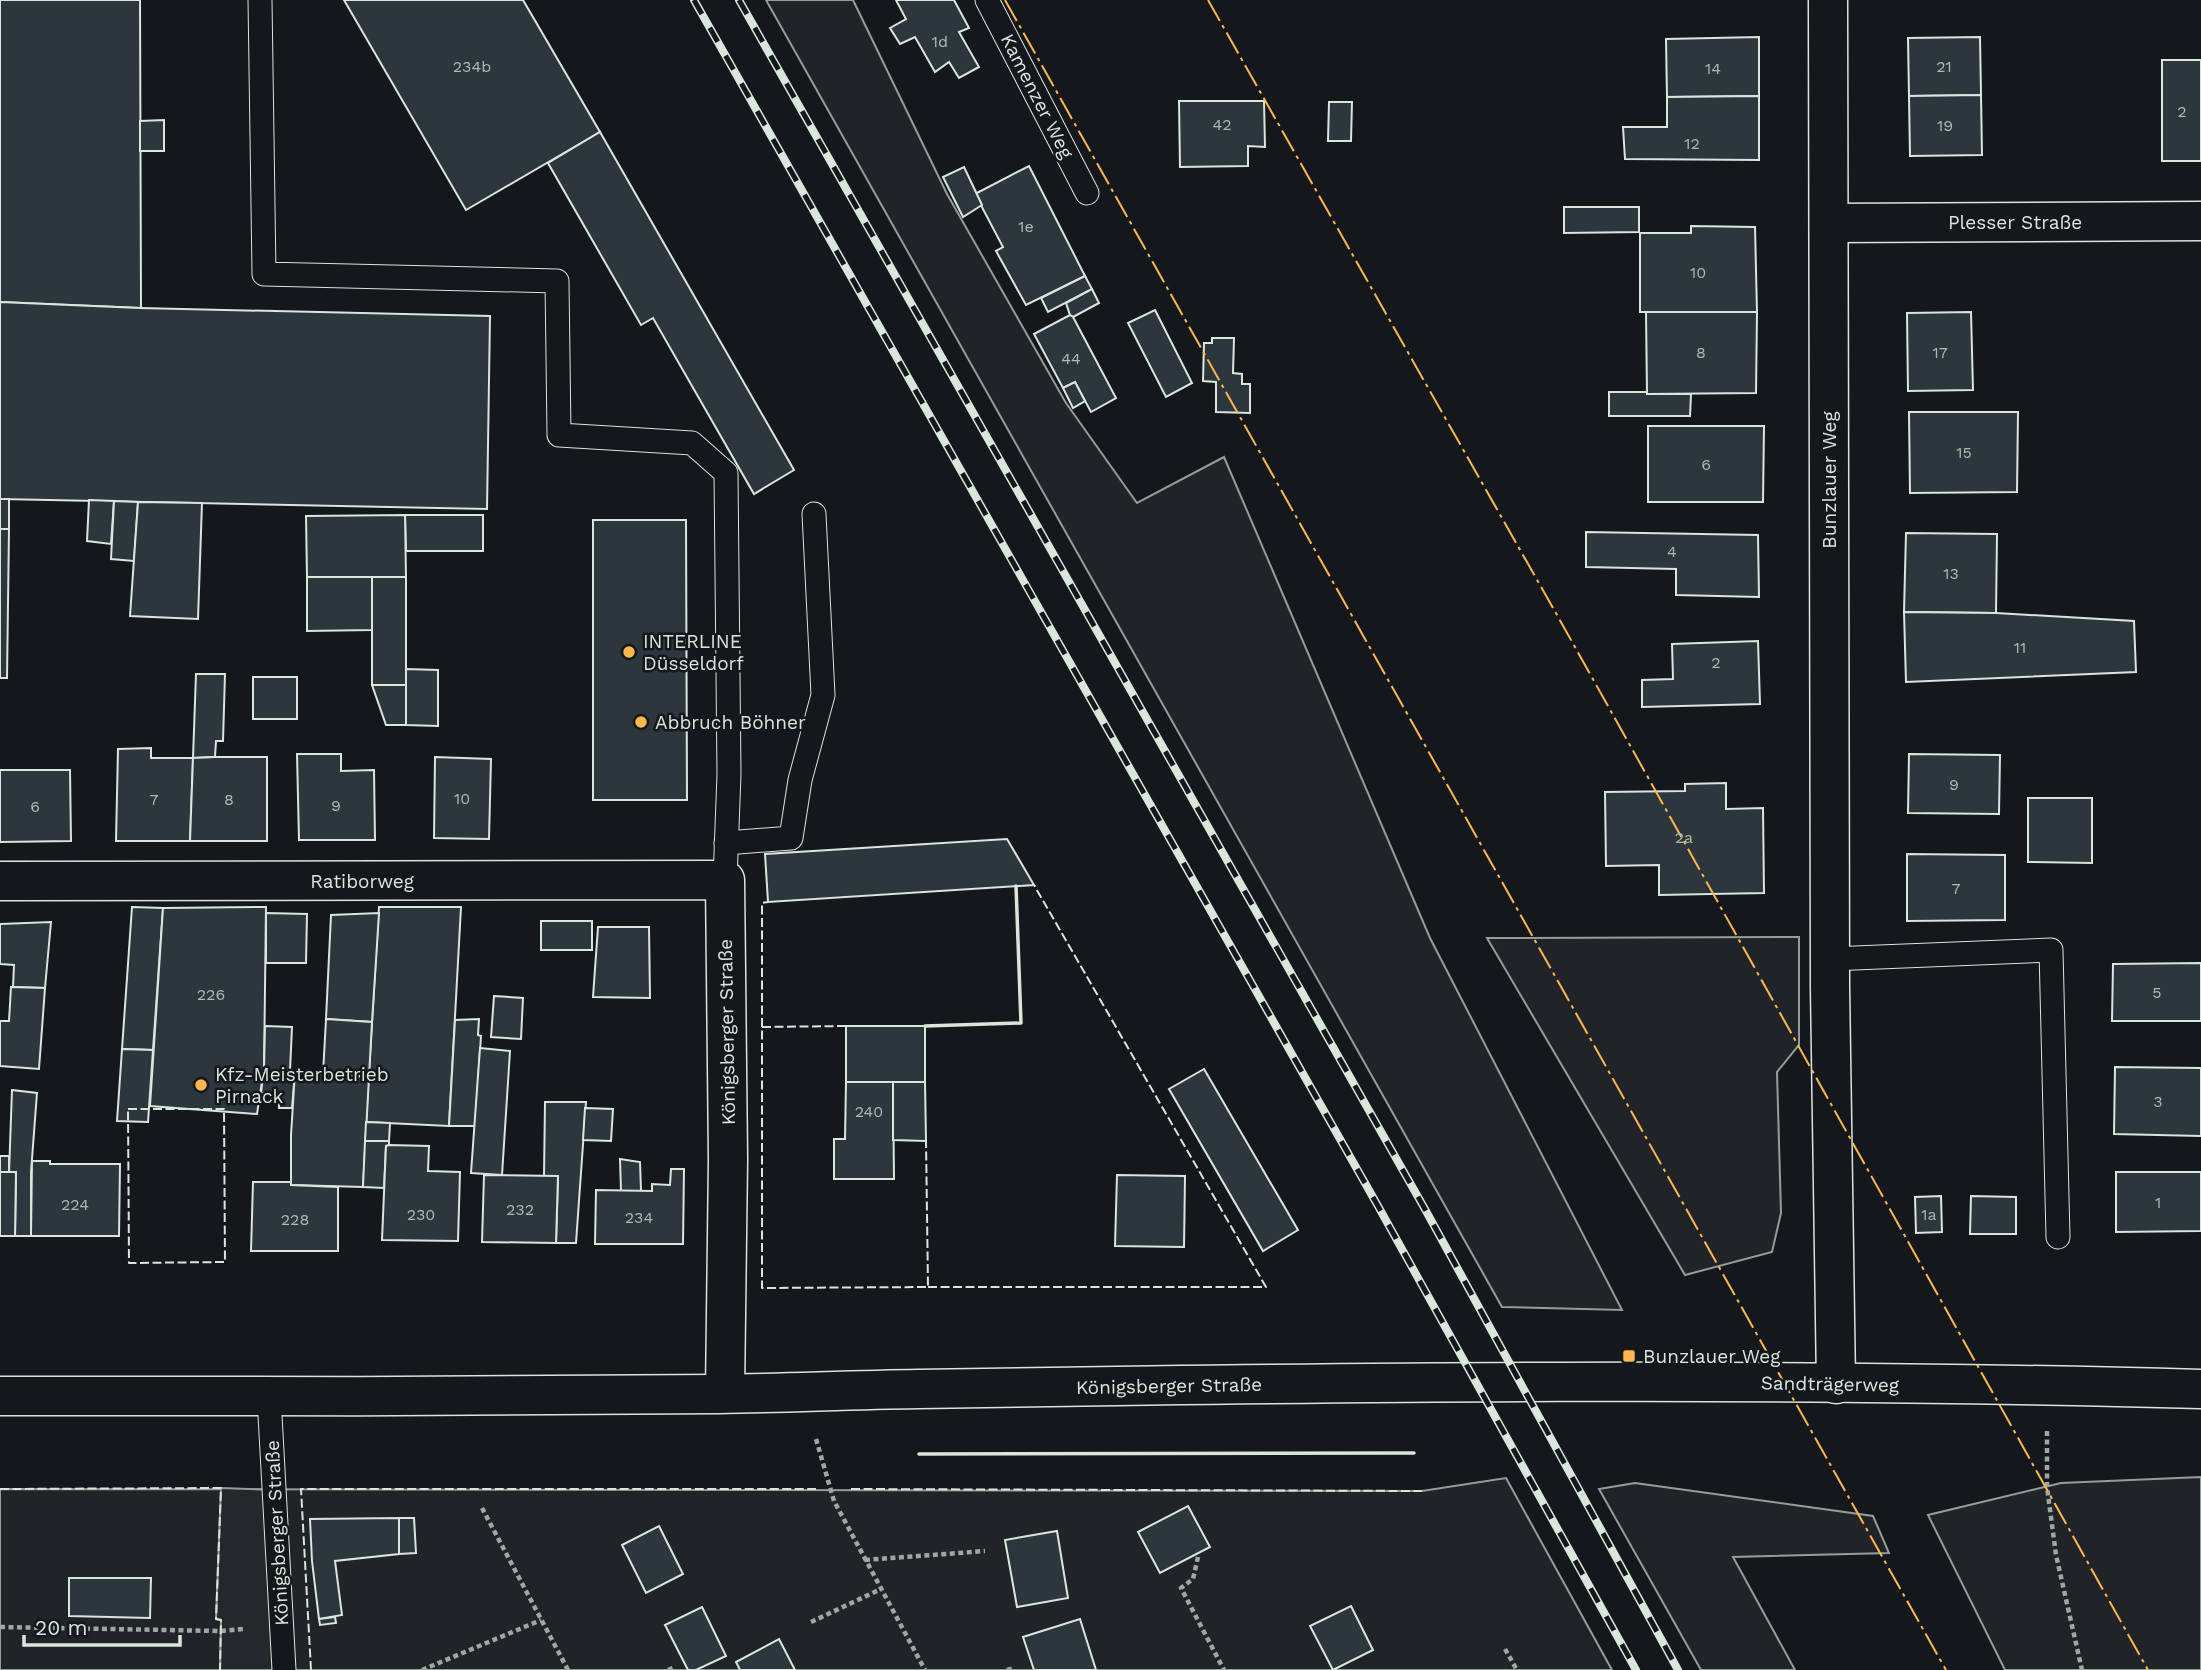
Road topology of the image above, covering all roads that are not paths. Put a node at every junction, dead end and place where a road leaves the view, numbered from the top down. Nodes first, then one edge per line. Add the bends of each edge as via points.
1 (260, 0) edge
2 (987, 0) edge
3 (1828, 0) edge
4 (1087, 193) dead end
5 (2201, 221) edge
6 (1829, 223) junction
7 (814, 514) dead end
8 (725, 862) junction
9 (0, 881) edge
10 (1830, 959) junction
11 (2058, 1237) dead end
12 (1612, 1383) joint
13 (1836, 1384) junction
14 (2201, 1390) edge
15 (725, 1394) junction
16 (0, 1396) edge
17 (269, 1397) junction
18 (284, 1670) edge

1 - 8 lane via 264,274 557,281 559,435 692,443 726,473 729,774
2 - 4 lane, Kamenzer Weg
3 - 6 street, Bunzlauer Weg
5 - 6 street, Plesser Straße
6 - 10 street, Bunzlauer Weg
7 - 8 lane via 823,695 800,780 791,838
8 - 9 street, Ratiborweg
8 - 15 street, Königsberger Straße
10 - 11 lane via 2051,950
10 - 13 street, Bunzlauer Weg
12 - 13 street, Sandträgerweg
12 - 15 street, Königsberger Straße via 1153,1385
13 - 14 street, Sandträgerweg
15 - 17 street, Königsberger Straße
16 - 17 street, Königsberger Straße
17 - 18 lane, Königsberger Straße

